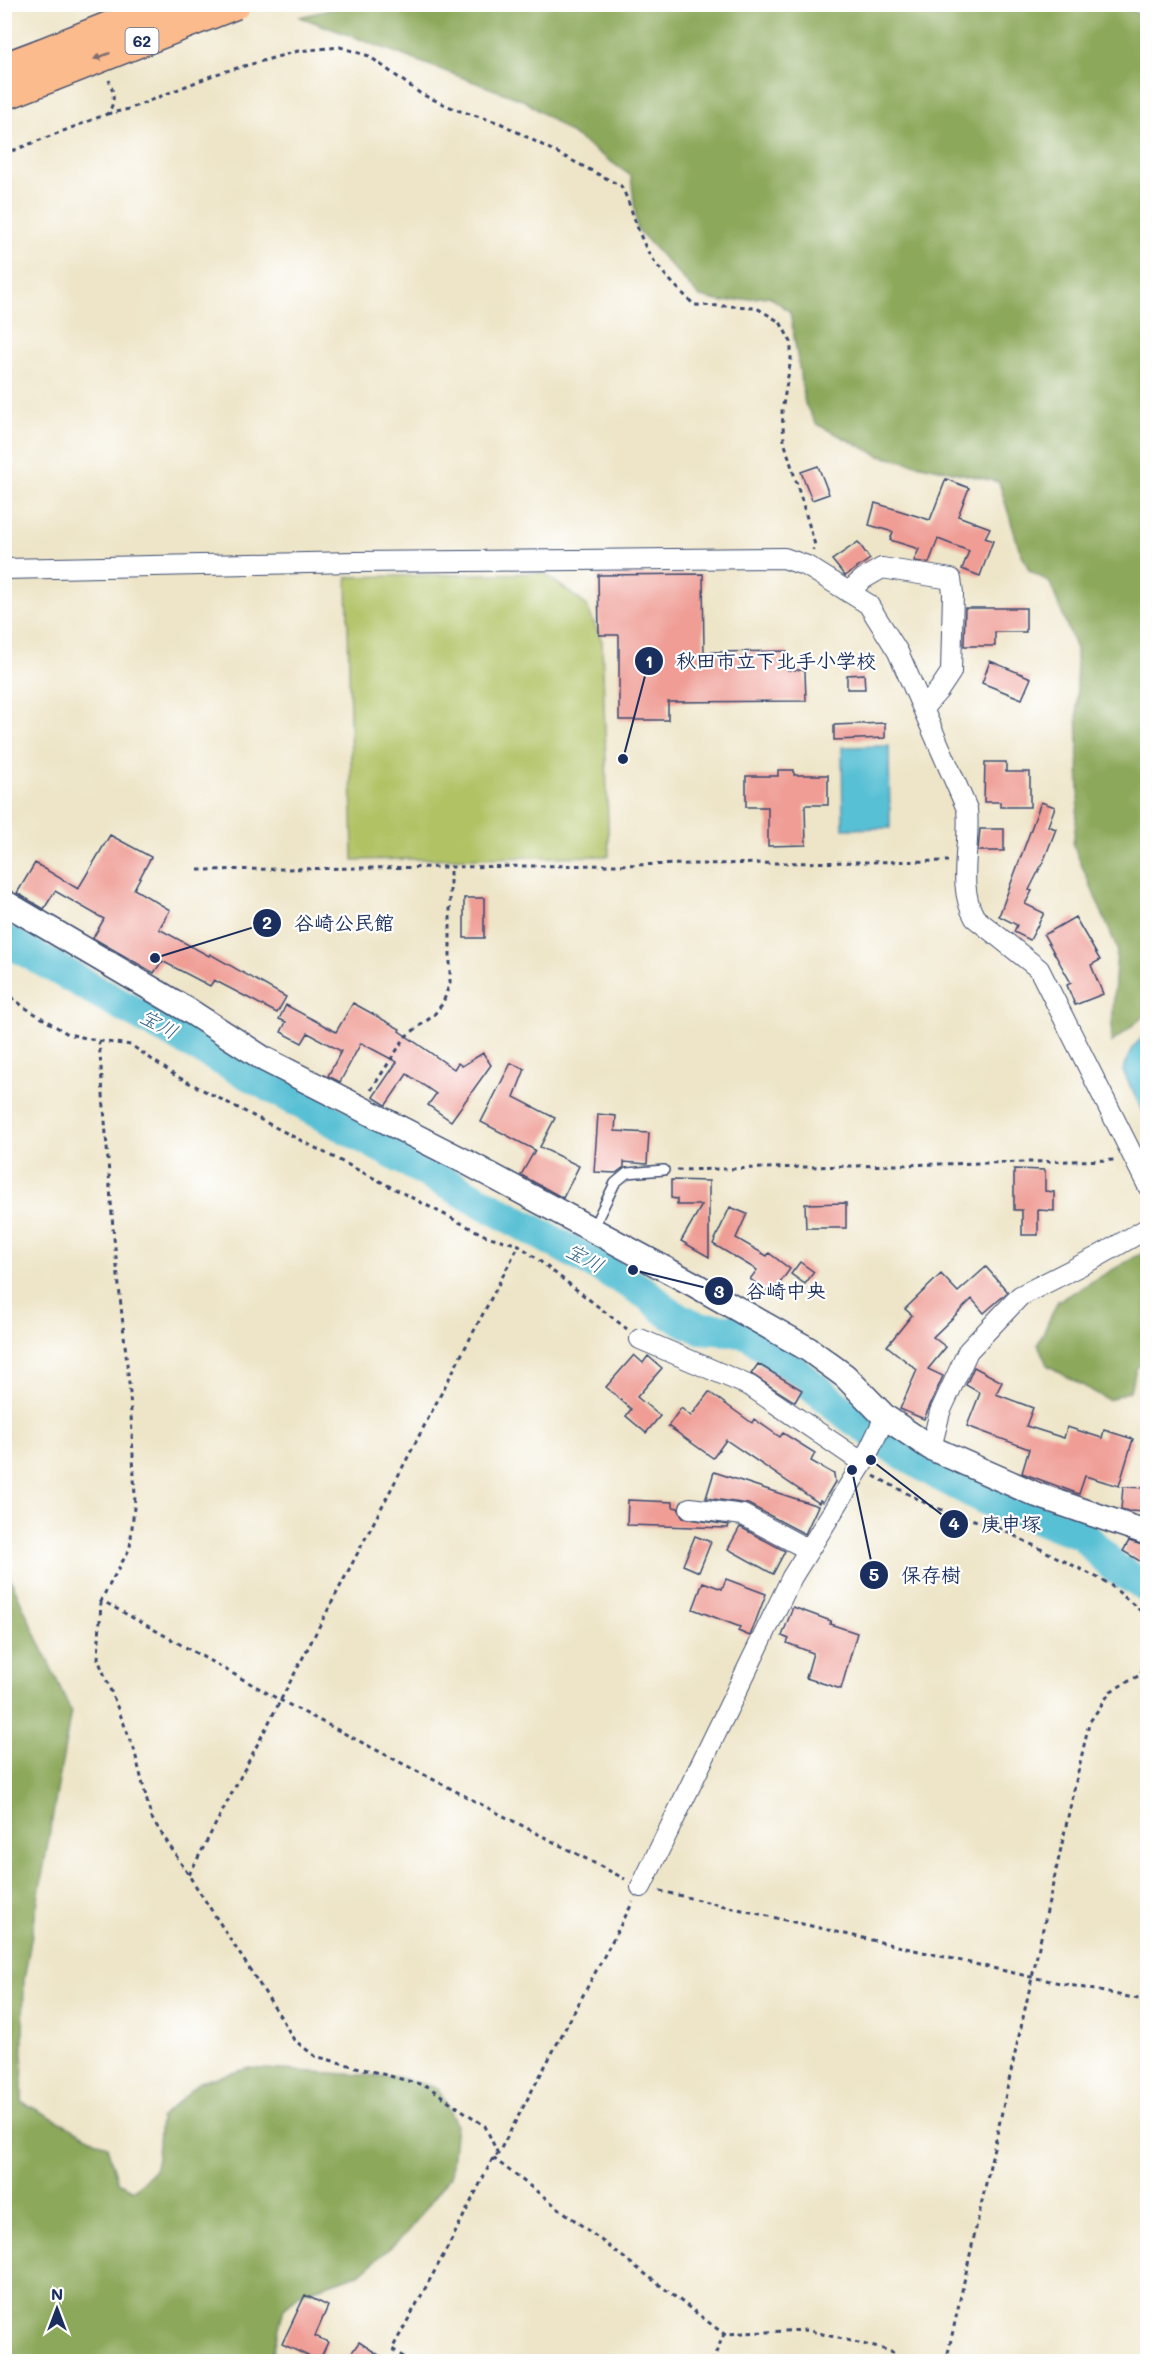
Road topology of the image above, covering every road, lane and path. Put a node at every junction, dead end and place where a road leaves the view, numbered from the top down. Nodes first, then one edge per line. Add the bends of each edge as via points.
1 (11, 4) edge
2 (167, 4) edge
3 (235, 4) edge
4 (4, 8) edge
5 (45, 65) junction
6 (4, 69) edge
7 (109, 80) dead end
8 (4, 95) edge
9 (107, 114) junction
10 (4, 154) edge
11 (807, 566) junction
12 (4, 569) edge
13 (849, 592) junction
14 (923, 708) junction
15 (967, 861) junction
16 (450, 867) junction
17 (198, 870) dead end
18 (4, 902) edge
19 (4, 991) edge
20 (99, 1041) junction
21 (360, 1107) junction
22 (1134, 1160) junction
23 (664, 1170) joint
24 (1148, 1186) edge
25 (1148, 1228) edge
26 (592, 1230) junction
27 (519, 1245) junction
28 (640, 1338) joint
29 (883, 1421) junction
30 (931, 1448) junction
31 (864, 1461) junction
32 (690, 1508) dead end
33 (1148, 1533) edge
34 (809, 1550) junction
35 (101, 1600) junction
36 (1148, 1617) edge
37 (1148, 1655) edge
38 (280, 1700) junction
39 (189, 1875) junction
40 (641, 1887) junction
41 (1031, 1977) junction
42 (1148, 2001) edge
43 (498, 2154) junction
44 (493, 2158) junction
45 (724, 2334) junction
46 (411, 2361) edge
47 (712, 2361) edge
48 (903, 2361) edge
49 (946, 2361) edge

1 - 4 path
2 - 5 main road, 62, bridge
3 -> 5 main road, 62, bridge
5 - 6 main road, 62
5 - 8 main road, 62
7 - 9 path via 114,99
9 - 10 path
9 - 11 path via 216,74 298,51 340,47 369,56 421,94 500,123 621,186 649,254 694,305 754,307 780,322 791,342 782,411 784,441 815,545
11 - 12 street via 784,558
11 - 13 street
13 - 14 street via 868,604 898,652
13 - 14 street via 882,568 951,579 951,672
14 - 15 street via 967,809
15 - 16 path
15 - 22 street via 965,897 975,918 1039,969
16 - 17 path
16 - 21 path via 450,982 443,1003 433,1016 406,1036
18 - 21 street via 264,1059
19 - 20 path via 68,1034
20 - 27 path via 131,1045 186,1082 486,1236
20 - 35 path via 130,1393 135,1497 130,1548
21 - 26 street
22 - 23 path
22 - 24 street
23 - 26 lane via 627,1173 615,1184
25 - 30 street via 1020,1296 968,1351 940,1412
26 - 29 street via 808,1349 845,1376
27 - 28 path
27 - 38 path
28 - 31 street via 750,1386
29 - 30 street
29 - 31 street
30 - 33 street via 1037,1495
31 - 34 street
31 - 36 path via 933,1507 999,1528 1107,1583
32 - 34 street via 743,1515
34 - 40 street via 792,1577
35 - 38 path
35 - 39 path via 98,1659 134,1749 151,1817
37 - 41 path via 1140,1675 1111,1691 1089,1723
38 - 39 path
38 - 40 path
39 - 43 path via 294,2040 315,2056 427,2086 485,2126
40 - 41 path
40 - 43 path
41 - 42 path
41 - 49 path
43 - 44 path
44 - 45 path
44 - 46 path via 392,2349
45 - 47 path
45 - 48 path via 806,2330 891,2351

